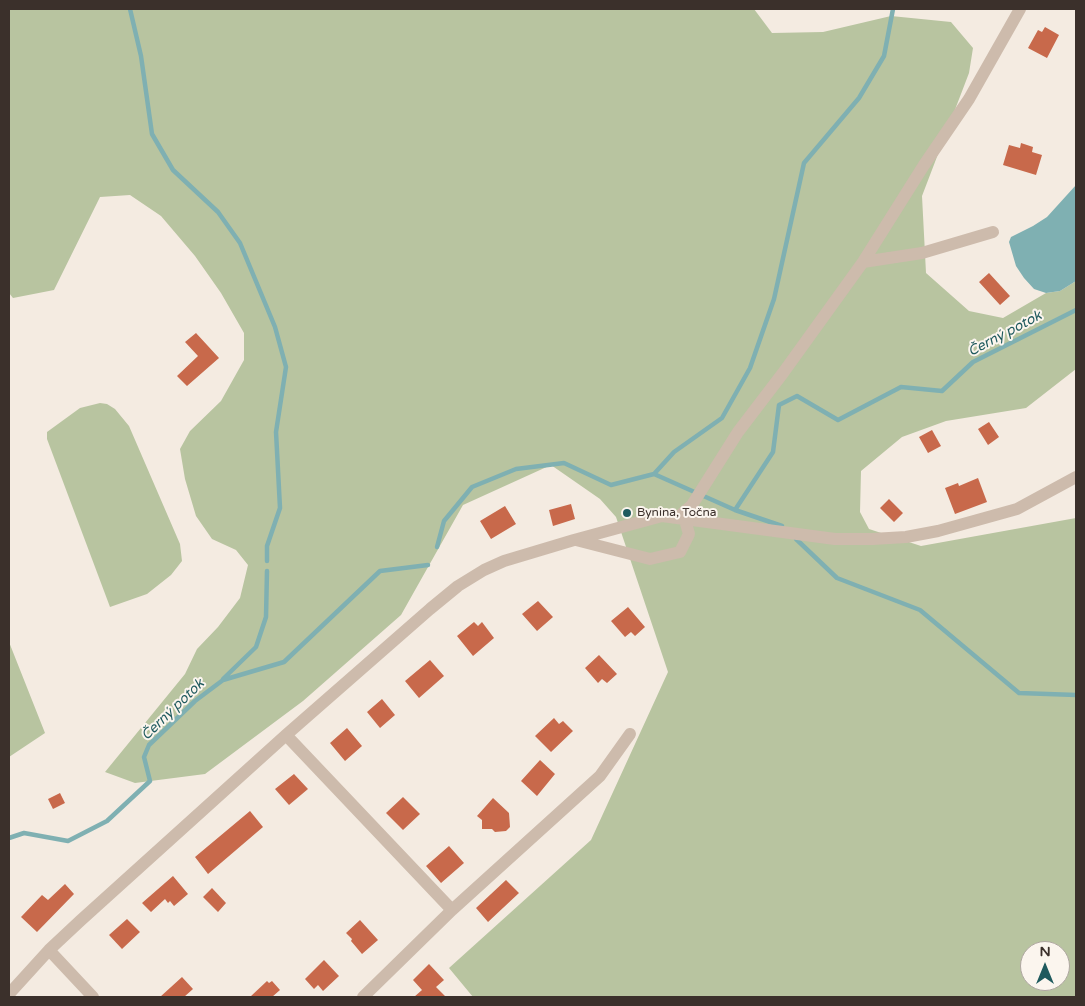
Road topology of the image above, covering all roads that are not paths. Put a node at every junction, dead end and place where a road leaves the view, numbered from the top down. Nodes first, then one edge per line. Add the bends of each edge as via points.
1 (1020, 9) edge
2 (993, 232) dead end
3 (863, 262) junction
4 (1076, 477) edge
5 (681, 519) junction
6 (574, 540) junction
7 (630, 734) dead end
8 (286, 735) junction
9 (452, 910) junction
10 (49, 950) junction
11 (9, 994) edge
12 (93, 997) edge
13 (364, 997) edge

1 - 3 street via 969,99
2 - 3 street via 922,253
3 - 5 street via 738,432
4 - 5 street via 1017,509 938,531 906,536 835,539
5 - 6 street via 662,516
5 - 6 street via 689,534 680,552 650,558
6 - 8 street via 504,561 458,586
7 - 9 street via 600,776
8 - 9 street
8 - 10 street
9 - 13 street
10 - 11 street
10 - 12 street

